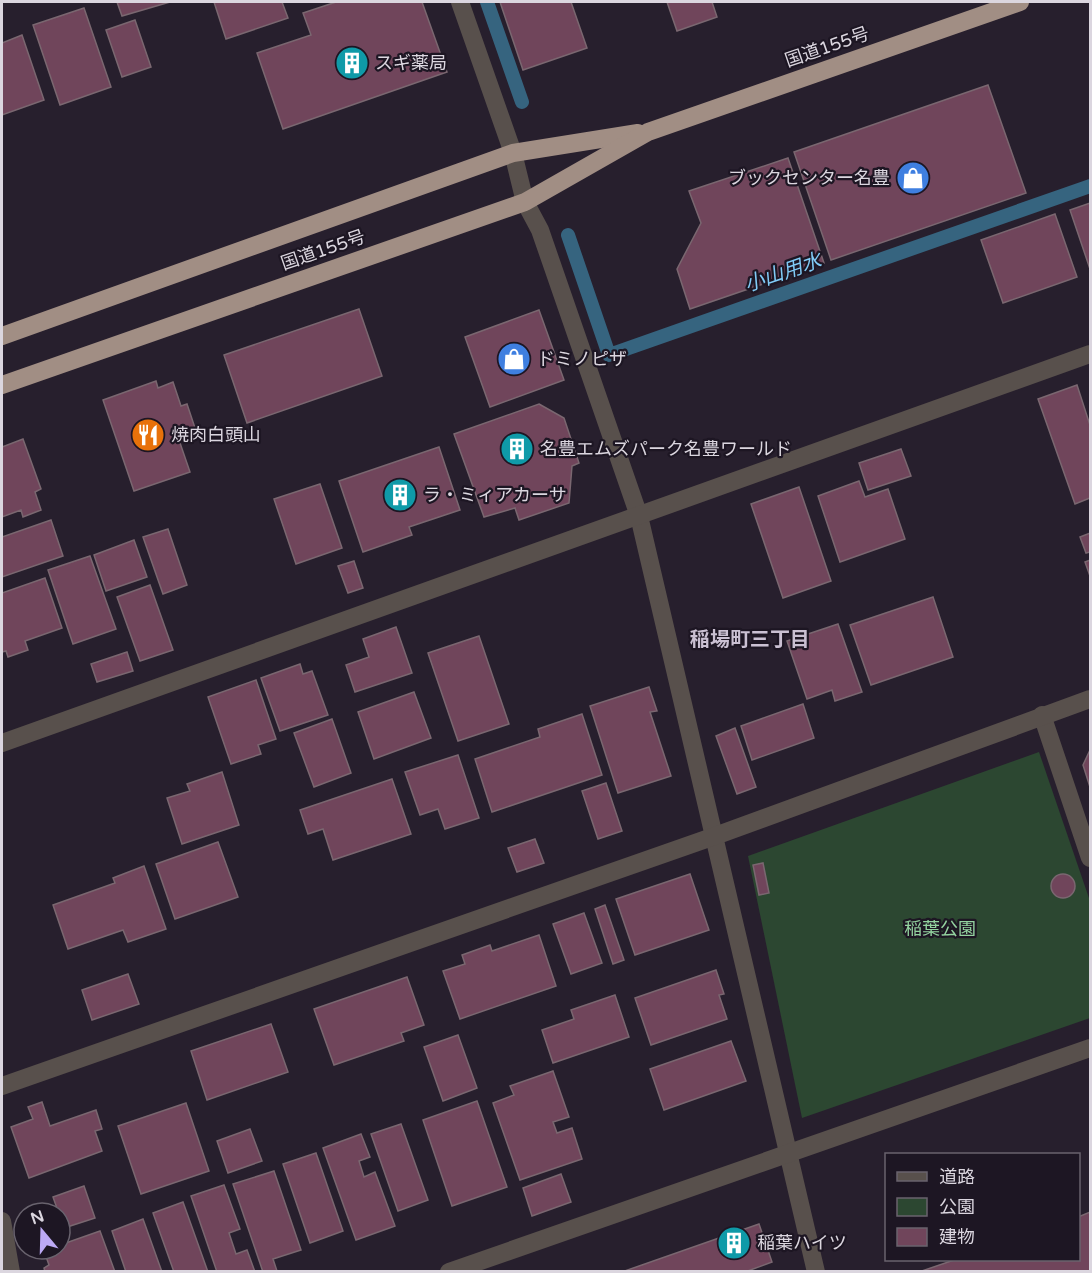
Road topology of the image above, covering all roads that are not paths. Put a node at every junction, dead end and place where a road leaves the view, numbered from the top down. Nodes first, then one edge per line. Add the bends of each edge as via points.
1 (459, 2) edge
2 (1020, 2) edge
3 (648, 132) junction
4 (513, 153) junction
5 (525, 202) junction
6 (2, 336) edge
7 (1090, 354) edge
8 (2, 385) edge
9 (639, 516) junction
10 (1090, 699) edge
11 (1042, 716) junction
12 (2, 743) edge
13 (715, 836) junction
14 (1090, 858) edge
15 (1090, 1048) edge
16 (2, 1086) edge
17 (789, 1152) junction
18 (2, 1221) edge
19 (11, 1272) edge
20 (449, 1272) edge
21 (816, 1272) edge

1 - 4 street
2 - 3 highway, 国道155号
3 - 4 highway, 国道155号
3 - 5 highway, 国道155号
4 - 5 street
4 - 6 highway, 国道155号
5 - 8 highway, 国道155号
5 - 9 street via 540,230
7 - 9 street
9 - 12 street
9 - 13 street
10 - 11 street
11 - 13 street
11 - 14 street
13 - 16 street
13 - 17 street
15 - 17 street
17 - 20 street
17 - 21 street
18 - 19 street

